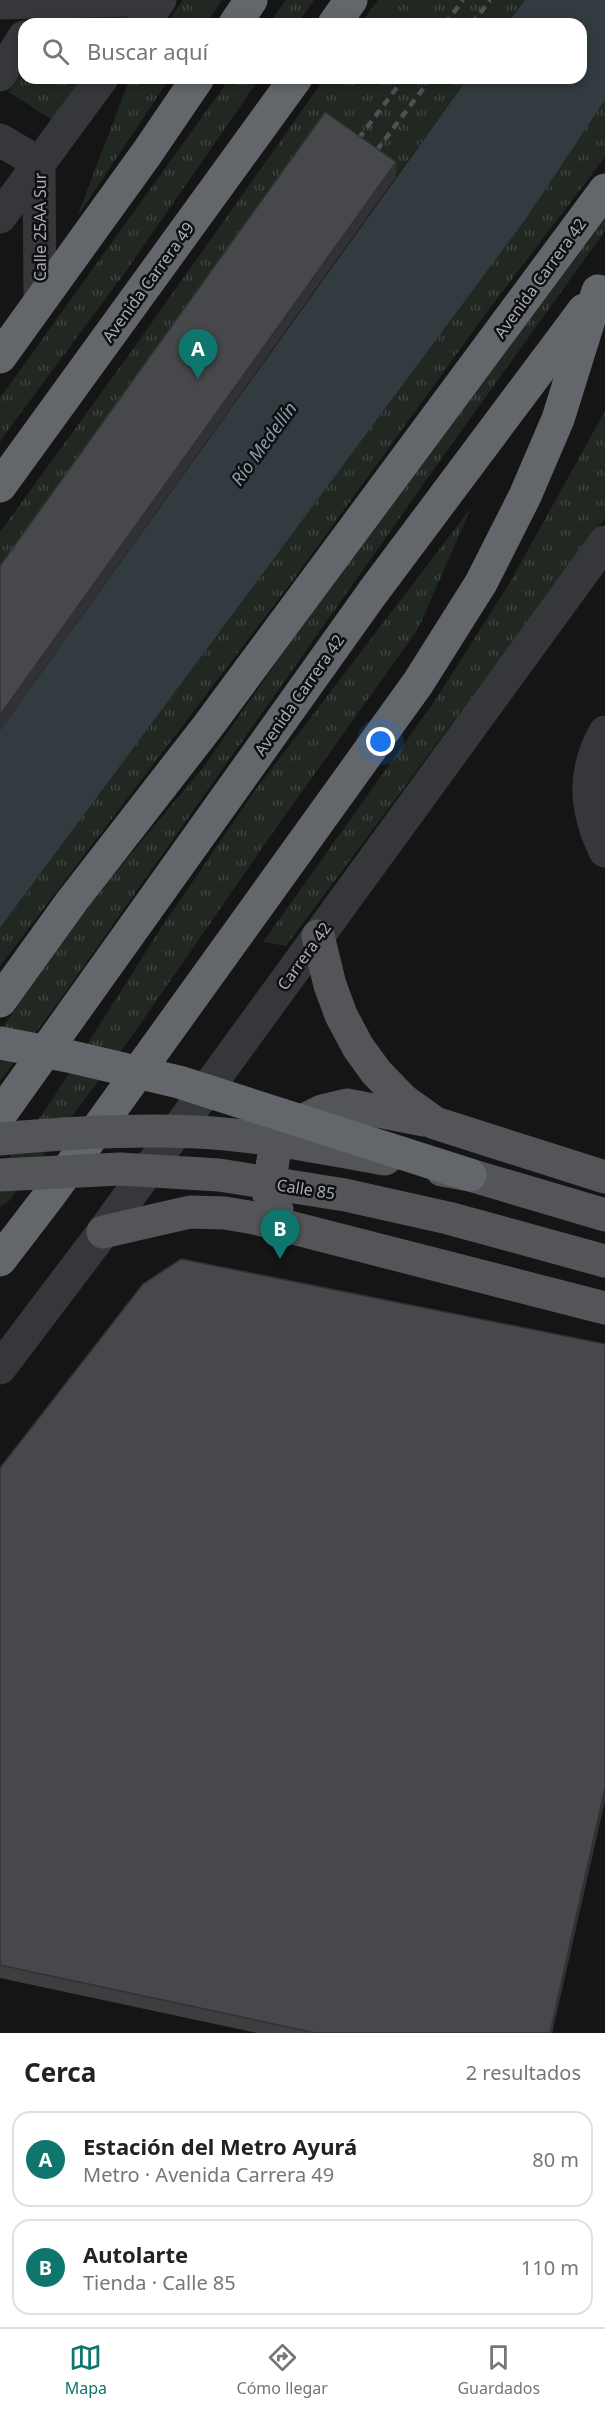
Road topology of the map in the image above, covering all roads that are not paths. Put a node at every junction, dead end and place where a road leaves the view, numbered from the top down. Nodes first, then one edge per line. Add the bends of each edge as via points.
1 (125, 0) edge
2 (160, 0) edge
3 (251, 0) edge
4 (351, 0) edge
5 (0, 3) edge
6 (41, 9) edge
7 (146, 18) edge
8 (239, 18) edge
9 (338, 18) edge
10 (18, 46) edge
11 (0, 75) edge
12 (98, 84) edge
13 (194, 84) edge
14 (292, 84) edge
15 (0, 140) edge
16 (39, 163) junction
17 (605, 190) edge
18 (0, 217) edge
19 (601, 286) edge
20 (40, 301) junction
21 (0, 357) edge
22 (0, 486) edge
23 (605, 542) edge
24 (605, 732) edge
25 (605, 851) edge
26 (318, 936) junction
27 (0, 1000) edge
28 (0, 1043) edge
29 (0, 1115) edge
30 (435, 1123) junction
31 (0, 1139) edge
32 (0, 1175) edge
33 (470, 1175) junction
34 (605, 1177) edge
35 (605, 1215) edge
36 (299, 1230) junction
37 (103, 1232) junction
38 (0, 1260) edge
39 (605, 1261) edge
40 (605, 1308) edge
41 (0, 1368) edge

1 - 6 street
2 - 7 street
3 - 8 highway
4 - 9 highway
5 - 6 street
10 - 11 street
12 - 16 street
13 - 20 highway
14 - 22 highway, Avenida Carrera 49
15 - 16 street, Calle 25AA Sur
16 - 18 street
16 - 20 street, Calle 25AA Sur
17 - 27 highway, Avenida Carrera 42
19 - 29 highway, Avenida Carrera 42 via 373,592
19 - 38 highway via 558,419 481,583 418,683
20 - 21 highway
23 - 26 street, Carrera 42
24 - 25 street via 596,748 588,782 592,817
26 - 30 main road via 330,985 358,1047 403,1100
26 - 37 street, Carrera 42
28 - 33 highway, bridge via 179,1082
30 - 34 main road
30 - 36 main road via 347,1105 322,1111 292,1126 274,1154 268,1192 276,1209
31 - 33 main road, bridge via 197,1132 300,1144
32 - 39 main road, Calle 85, bridge via 120,1169 219,1175 345,1195 448,1218
33 - 35 main road, bridge
36 - 37 main road via 225,1213 190,1212
36 - 40 main road
37 - 41 street, Carrera 42

